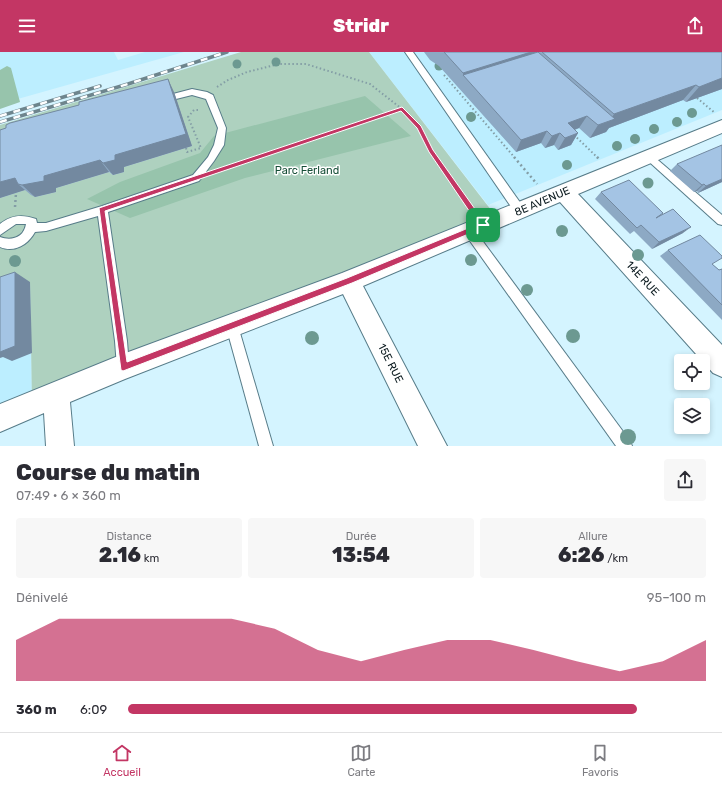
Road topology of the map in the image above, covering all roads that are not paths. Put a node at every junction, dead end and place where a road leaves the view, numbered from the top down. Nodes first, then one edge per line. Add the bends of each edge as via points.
1 (409, 52) edge
2 (176, 96) dead end
3 (716, 124) edge
4 (649, 157) junction
5 (556, 195) junction
6 (102, 210) junction
7 (520, 210) junction
8 (722, 220) edge
9 (32, 228) junction
10 (476, 228) junction
11 (0, 231) edge
12 (0, 242) edge
13 (349, 281) junction
14 (232, 326) junction
15 (722, 364) edge
16 (123, 367) junction
17 (56, 395) junction
18 (0, 418) edge
19 (60, 446) edge
20 (266, 446) edge
21 (433, 446) edge
22 (625, 446) edge

1 - 7 lane
2 - 6 lane via 192,92 210,97 222,128 219,144 211,159 196,178
3 - 4 street, 8E AVENUE
4 - 5 street, 8E AVENUE
4 - 8 lane
5 - 7 street, 8E AVENUE
5 - 15 street, 14E RUE
6 - 9 lane via 46,227
6 - 16 lane
7 - 10 street, 8E AVENUE
9 - 11 lane via 32,222 24,218 14,220
9 - 12 lane via 21,241 8,245
10 - 13 street, 8E AVENUE
10 - 22 lane
13 - 14 street, 8E AVENUE
13 - 21 street, 15E RUE
14 - 16 street, 8E AVENUE
14 - 20 lane
16 - 17 street, 8E AVENUE
17 - 18 street, 8E AVENUE
17 - 19 street

